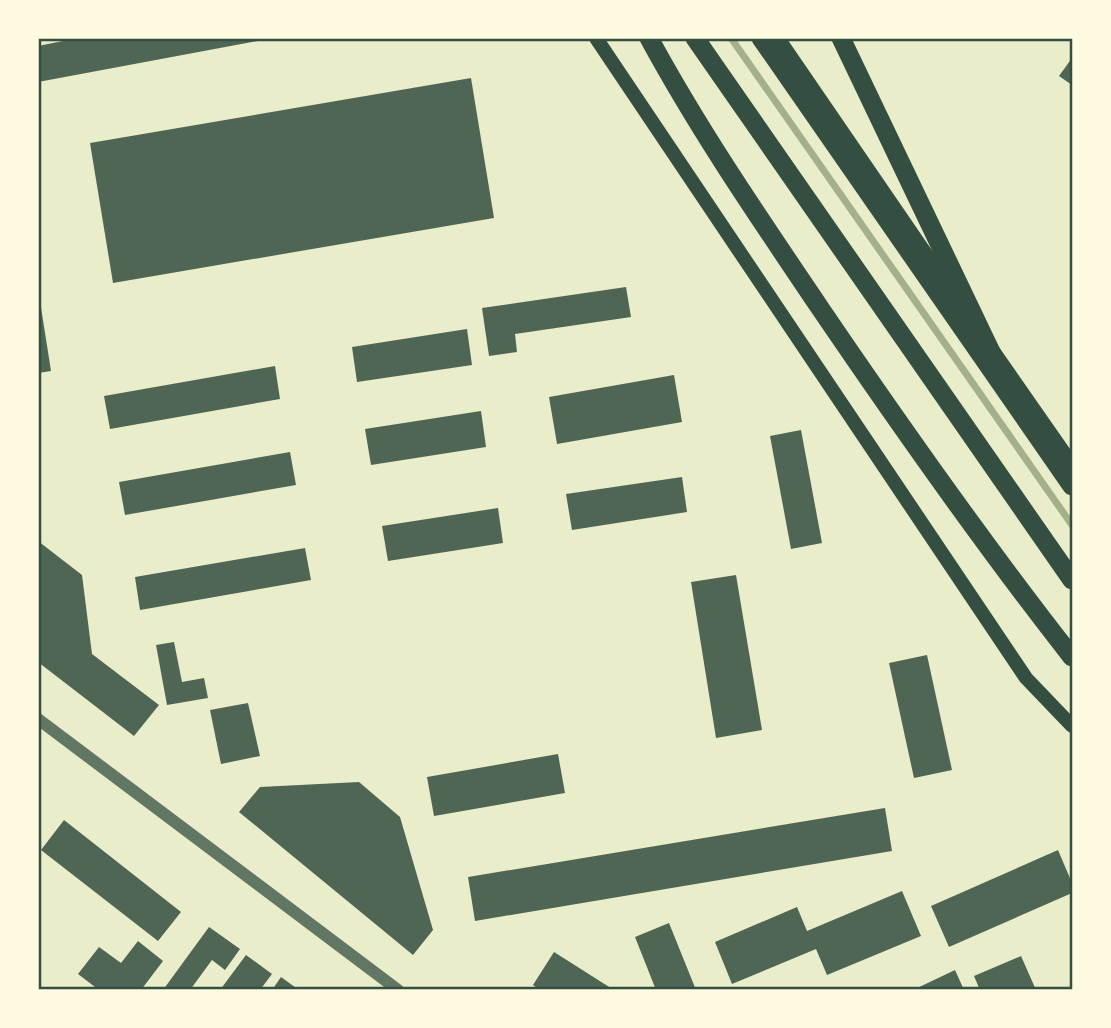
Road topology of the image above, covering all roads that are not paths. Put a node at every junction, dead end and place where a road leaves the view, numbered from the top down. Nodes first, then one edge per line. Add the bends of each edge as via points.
1 (596, 38) edge
2 (649, 38) edge
3 (695, 38) edge
4 (761, 38) edge
5 (779, 38) edge
6 (841, 38) edge
7 (1018, 408) junction
8 (1073, 464) edge
9 (1073, 486) edge
10 (1073, 580) edge
11 (1073, 657) edge
12 (38, 719) edge
13 (1073, 726) edge
14 (398, 989) edge

1 - 13 main road via 1026,678
2 - 11 highway via 729,174 876,390 1008,576
3 - 10 highway
4 - 7 highway
5 - 8 main road
6 - 7 highway
7 - 9 highway
12 - 14 street

